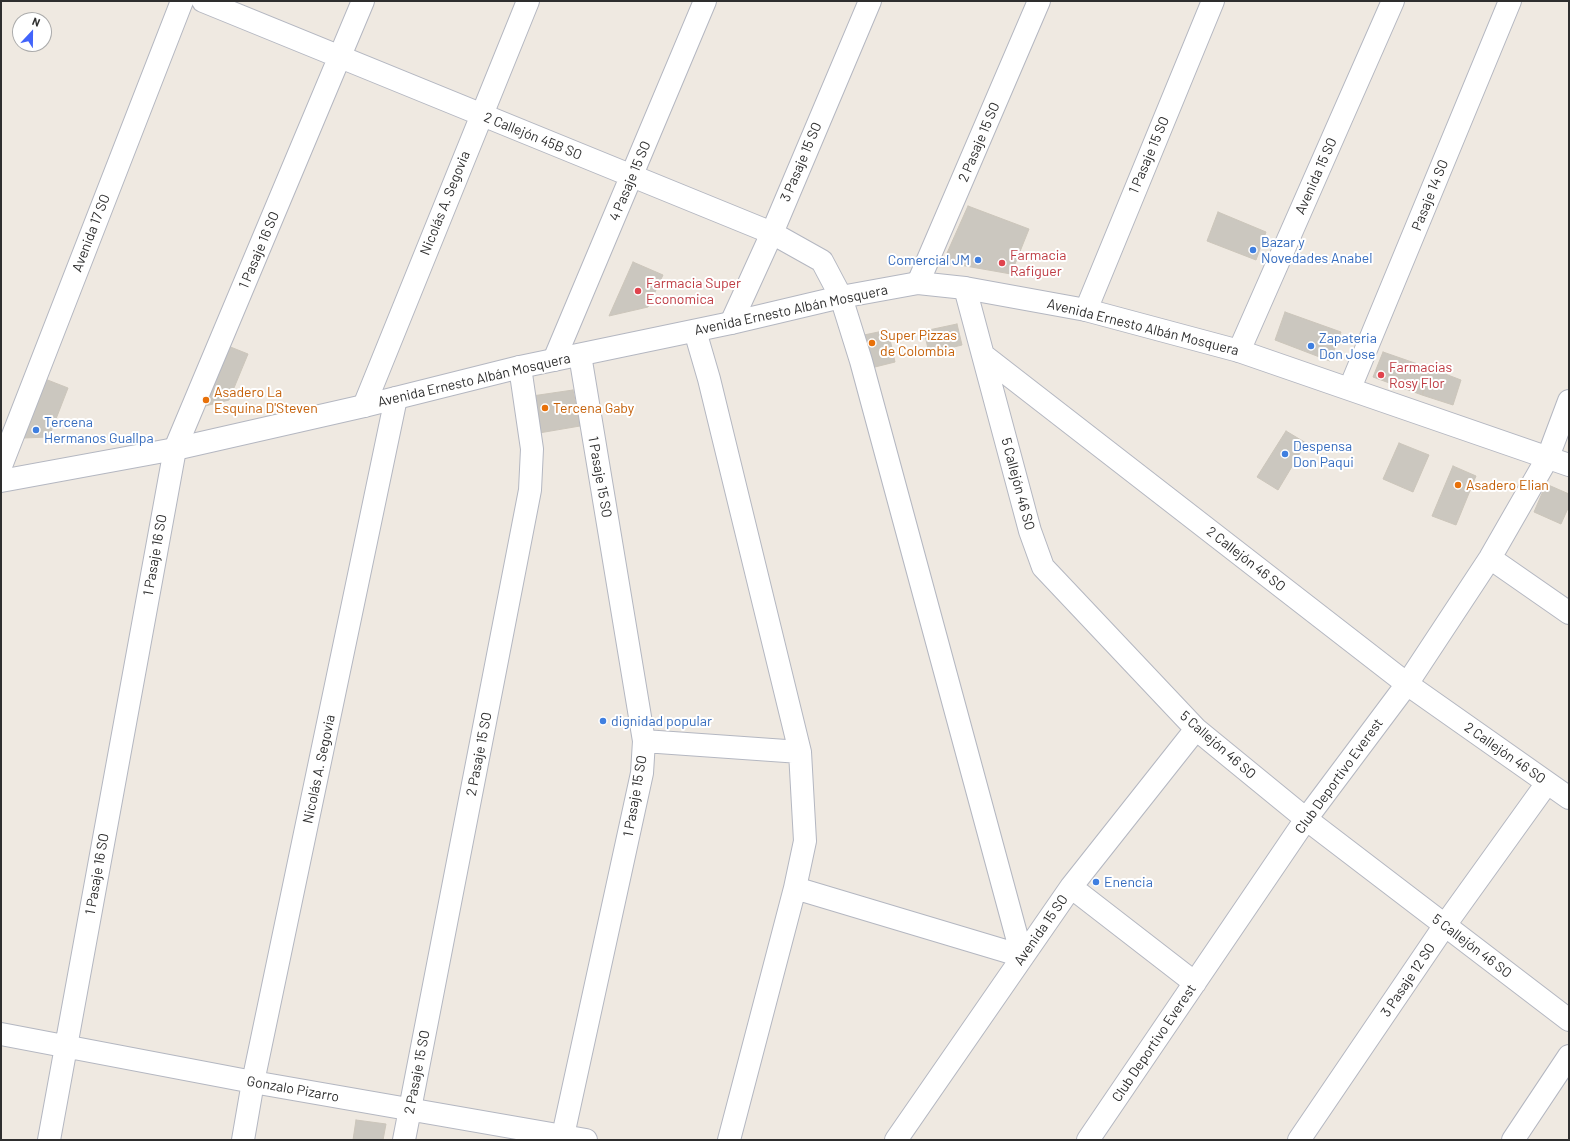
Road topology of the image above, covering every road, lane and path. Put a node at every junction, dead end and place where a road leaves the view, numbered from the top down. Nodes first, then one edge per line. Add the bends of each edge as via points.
1 (182, 1) edge
2 (203, 1) edge
3 (364, 1) edge
4 (528, 1) edge
5 (705, 1) edge
6 (870, 1) edge
7 (1039, 1) edge
8 (1213, 1) edge
9 (1393, 1) edge
10 (1510, 1) edge
11 (341, 57) junction
12 (480, 115) junction
13 (632, 176) junction
14 (772, 233) junction
15 (918, 283) junction
16 (965, 288) junction
17 (841, 297) junction
18 (1086, 310) junction
19 (731, 323) junction
20 (695, 331) junction
21 (1239, 351) junction
22 (580, 355) junction
23 (983, 355) junction
24 (554, 360) junction
25 (520, 367) junction
26 (1350, 388) junction
27 (396, 398) junction
28 (1569, 401) edge
29 (364, 406) junction
30 (175, 449) junction
31 (1548, 457) junction
32 (1569, 465) edge
33 (1, 466) edge
34 (1, 481) edge
35 (1490, 558) junction
36 (1569, 613) edge
37 (1407, 684) junction
38 (1196, 729) junction
39 (644, 740) junction
40 (800, 752) junction
41 (1547, 783) junction
42 (1569, 798) edge
43 (1306, 819) junction
44 (795, 888) junction
45 (1071, 888) junction
46 (1445, 925) junction
47 (1022, 956) junction
48 (1195, 983) junction
49 (1569, 1020) edge
50 (1, 1034) edge
51 (66, 1047) junction
52 (1569, 1056) edge
53 (253, 1082) junction
54 (409, 1109) junction
55 (562, 1138) edge
56 (49, 1140) edge
57 (243, 1140) edge
58 (404, 1140) edge
59 (586, 1140) edge
60 (729, 1140) edge
61 (896, 1140) edge
62 (1088, 1140) edge
63 (1299, 1140) edge
64 (1513, 1140) edge

1 - 33 street, Avenida 17 SO
2 - 11 street, 2 Callejón 45B SO
3 - 11 street, 1 Pasaje 16 SO
4 - 12 street, Nicolás A. Segovia
5 - 13 street, 4 Pasaje 15 SO
6 - 14 street, 3 Pasaje 15 SO
7 - 15 street, 2 Pasaje 15 SO
8 - 18 street, 1 Pasaje 15 SO
9 - 21 street, Avenida 15 SO
10 - 26 street, Pasaje 14 SO
11 - 12 street, 2 Callejón 45B SO
11 - 30 street, 1 Pasaje 16 SO
12 - 13 street, 2 Callejón 45B SO
12 - 29 street, Nicolás A. Segovia
13 - 14 street, 2 Callejón 45B SO
13 - 24 street, 4 Pasaje 15 SO
14 - 17 street, 2 Callejón 45B SO via 822,261
14 - 19 street, 3 Pasaje 15 SO
15 - 16 street, Avenida Ernesto Albán Mosquera
15 - 17 street, Avenida Ernesto Albán Mosquera
16 - 18 street, Avenida Ernesto Albán Mosquera
16 - 23 street
17 - 19 street, Avenida Ernesto Albán Mosquera
17 - 47 street, 2 Callejón 45B SO via 867,384
18 - 21 street, Avenida Ernesto Albán Mosquera
19 - 20 street, Avenida Ernesto Albán Mosquera
20 - 22 street, Avenida Ernesto Albán Mosquera
20 - 40 street
21 - 26 street, Avenida Ernesto Albán Mosquera
22 - 24 street, Avenida Ernesto Albán Mosquera
22 - 39 street, 1 Pasaje 15 SO
23 - 37 street, 2 Callejón 46 SO
23 - 38 street, 5 Callejón 46 SO via 1030,531 1043,567
24 - 25 street, Avenida Ernesto Albán Mosquera
25 - 27 street, Avenida Ernesto Albán Mosquera
25 - 54 street, 2 Pasaje 15 SO via 532,449 530,490
26 - 31 street, Avenida Ernesto Albán Mosquera
27 - 29 street, Avenida Ernesto Albán Mosquera
27 - 53 street, Nicolás A. Segovia
28 - 31 street, Club Deportivo Everest
29 - 30 street, Avenida Ernesto Albán Mosquera
30 - 34 street, Avenida Ernesto Albán Mosquera
30 - 51 street, 1 Pasaje 16 SO
31 - 32 street, Avenida Ernesto Albán Mosquera
31 - 35 street, Club Deportivo Everest
35 - 36 street
35 - 37 street, Club Deportivo Everest
37 - 41 street, 2 Callejón 46 SO
37 - 43 street, Club Deportivo Everest
38 - 43 street, 5 Callejón 46 SO
38 - 45 street, Avenida 15 SO
39 - 40 street
39 - 55 street, 1 Pasaje 15 SO via 642,773
40 - 44 street via 805,841
41 - 42 street, 2 Callejón 46 SO
41 - 46 street, 3 Pasaje 12 SO
43 - 46 street, 5 Callejón 46 SO
43 - 48 street, Club Deportivo Everest
44 - 47 street
44 - 60 street
45 - 47 street, Avenida 15 SO
45 - 48 street
46 - 49 street, 5 Callejón 46 SO
46 - 63 street, 3 Pasaje 12 SO
47 - 61 street, Avenida 15 SO
48 - 62 street, Club Deportivo Everest
50 - 51 street, Gonzalo Pizarro
51 - 53 street, Gonzalo Pizarro
51 - 56 street, 1 Pasaje 16 SO
52 - 64 street
53 - 54 street, Gonzalo Pizarro
53 - 57 street, Nicolás A. Segovia
54 - 55 street, Gonzalo Pizarro
54 - 58 street, 2 Pasaje 15 SO
55 - 59 street, Gonzalo Pizarro

